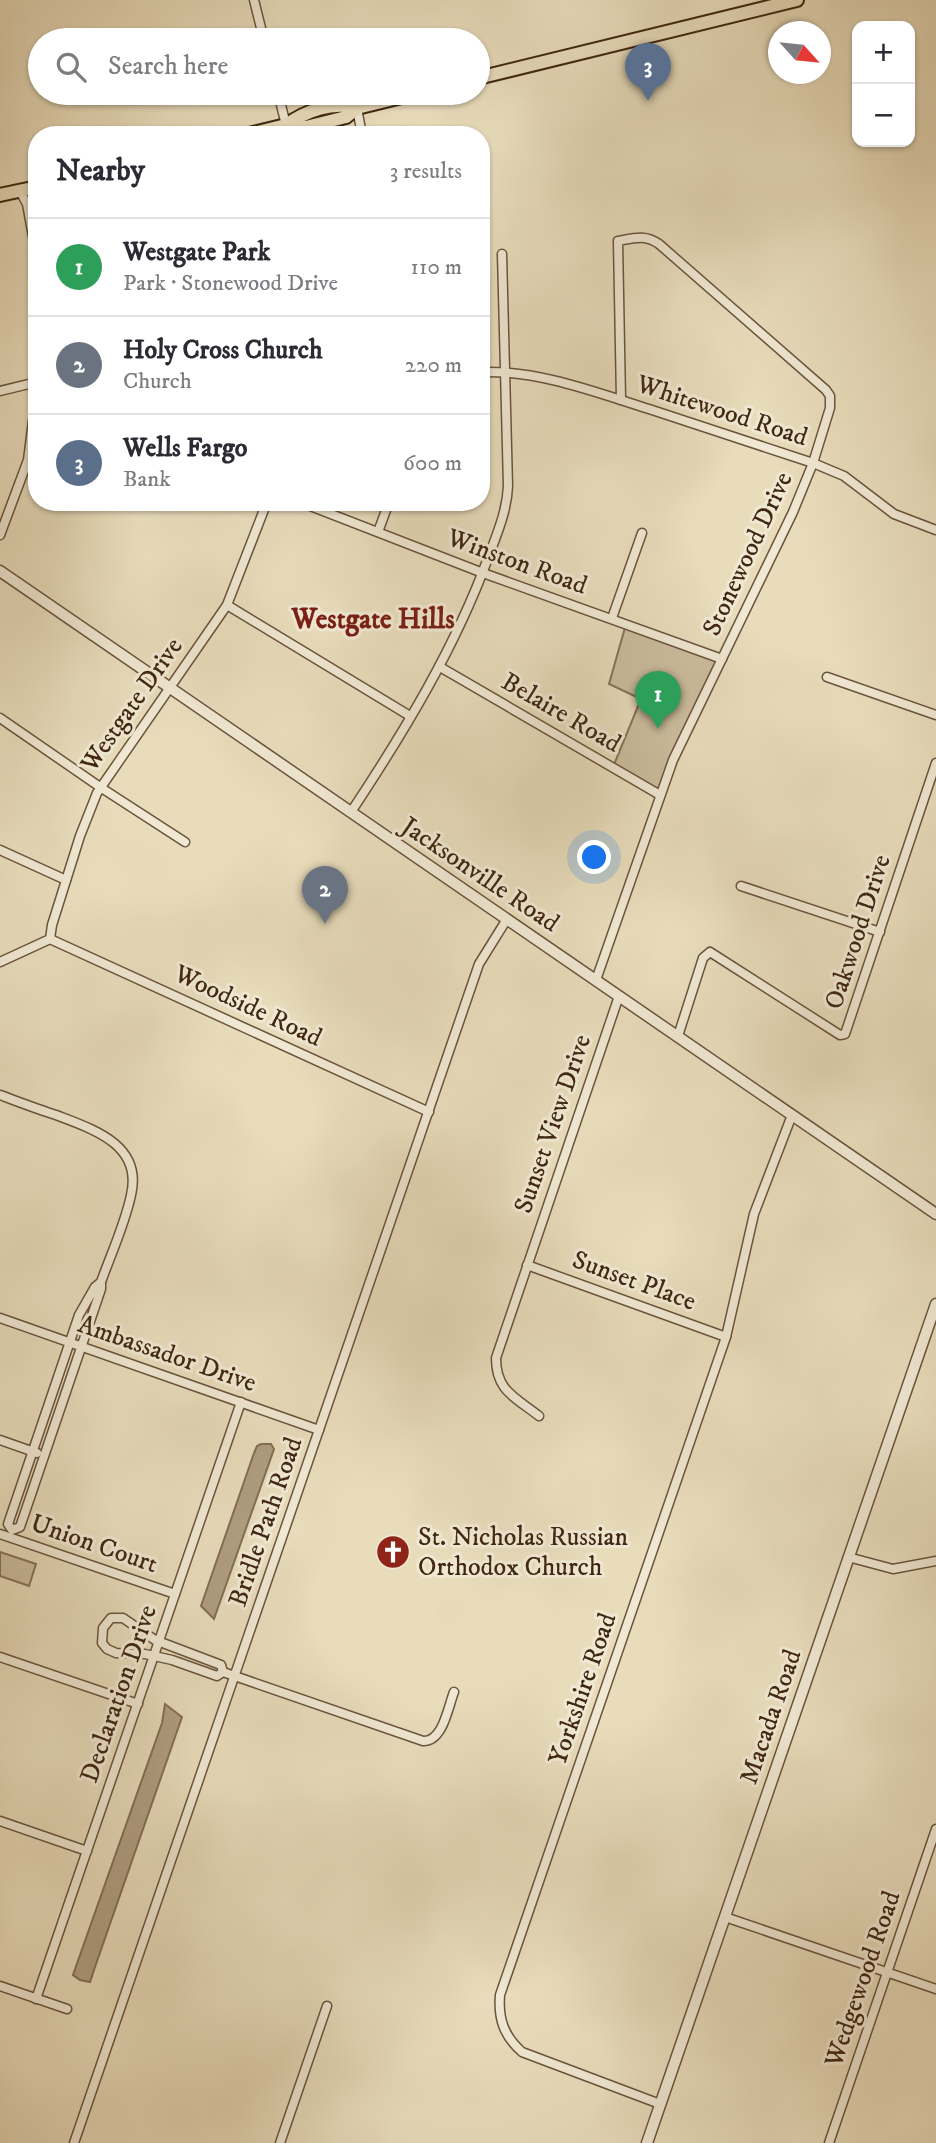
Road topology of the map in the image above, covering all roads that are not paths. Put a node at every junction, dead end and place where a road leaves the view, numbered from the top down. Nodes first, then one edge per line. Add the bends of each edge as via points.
1 (254, 0) edge
2 (797, 0) edge
3 (261, 28) edge
4 (490, 75) edge
5 (281, 105) edge
6 (369, 105) edge
7 (357, 108) junction
8 (286, 125) junction
9 (282, 126) edge
10 (296, 126) edge
11 (310, 126) edge
12 (360, 126) edge
13 (28, 189) edge
14 (20, 191) junction
15 (0, 195) edge
16 (28, 209) edge
17 (502, 254) dead end
18 (506, 371) junction
19 (490, 372) edge
20 (28, 384) edge
21 (0, 391) edge
22 (621, 400) junction
23 (28, 460) edge
24 (813, 463) junction
25 (264, 511) edge
26 (323, 511) edge
27 (386, 511) edge
28 (936, 530) edge
29 (378, 533) junction
30 (642, 533) dead end
31 (0, 536) edge
32 (0, 571) edge
33 (483, 573) junction
34 (227, 605) junction
35 (612, 618) junction
36 (722, 659) junction
37 (440, 667) junction
38 (827, 677) dead end
39 (169, 687) junction
40 (936, 715) edge
41 (410, 716) junction
42 (0, 718) edge
43 (936, 763) edge
44 (100, 787) junction
45 (660, 795) junction
46 (351, 812) junction
47 (185, 842) dead end
48 (0, 850) edge
49 (66, 880) junction
50 (741, 886) dead end
51 (507, 919) junction
52 (880, 932) junction
53 (50, 939) junction
54 (0, 962) edge
55 (596, 980) junction
56 (619, 996) junction
57 (678, 1037) junction
58 (0, 1095) edge
59 (429, 1112) junction
60 (792, 1115) junction
61 (936, 1214) edge
62 (527, 1265) junction
63 (101, 1282) junction
64 (936, 1304) edge
65 (0, 1318) edge
66 (726, 1337) junction
67 (70, 1343) junction
68 (82, 1347) junction
69 (241, 1402) junction
70 (539, 1416) dead end
71 (319, 1430) junction
72 (0, 1440) edge
73 (33, 1452) junction
74 (44, 1456) junction
75 (0, 1534) edge
76 (11, 1534) junction
77 (848, 1557) junction
78 (936, 1561) edge
79 (176, 1594) junction
80 (159, 1642) junction
81 (154, 1656) junction
82 (0, 1657) edge
83 (223, 1672) junction
84 (235, 1676) junction
85 (454, 1692) dead end
86 (138, 1704) junction
87 (0, 1821) edge
88 (936, 1829) edge
89 (87, 1851) junction
90 (725, 1917) junction
91 (889, 1972) junction
92 (0, 1986) edge
93 (936, 1989) edge
94 (36, 1999) junction
95 (327, 2006) dead end
96 (67, 2009) dead end
97 (660, 2104) junction
98 (74, 2143) edge
99 (280, 2143) edge
100 (647, 2143) edge
101 (829, 2143) edge

1 - 3 street
2 - 4 main road
5 - 8 street
6 - 7 main road
7 - 11 main road via 346,117
7 - 12 street
8 - 9 main road
8 - 10 main road
13 - 14 main road
14 - 15 main road
14 - 16 street
17 - 18 street
18 - 19 street, Whitewood Road
18 - 22 street, Whitewood Road
18 - 33 street via 508,495
20 - 21 street
22 - 24 street, Whitewood Road
22 - 24 street, Stonewood Drive via 618,241 646,237 830,396
23 - 31 street
24 - 28 street, Whitewood Road via 844,475 894,514
24 - 36 street, Stonewood Drive
25 - 34 street, Westgate Drive
26 - 29 street, Winston Road
27 - 29 street
29 - 33 street, Winston Road
30 - 35 street
32 - 39 street, Jacksonville Road
33 - 35 street, Winston Road
33 - 37 street
34 - 39 street, Westgate Drive
34 - 41 street
35 - 36 street, Winston Road
36 - 45 street, Stonewood Drive
37 - 41 street
37 - 45 street, Belaire Road
38 - 40 street
39 - 44 street, Westgate Drive
39 - 46 street, Jacksonville Road
41 - 46 street
42 - 44 street
43 - 52 street, Oakwood Drive
44 - 47 street
44 - 49 street, Westgate Drive
45 - 55 street, Stonewood Drive
46 - 51 street, Jacksonville Road
48 - 49 street
49 - 53 street, Westgate Drive
50 - 52 street
51 - 55 street, Jacksonville Road
51 - 59 street, Bridle Path Road via 480,964
52 - 57 street, Oakwood Drive via 845,1034 710,952 703,958
53 - 54 street
53 - 59 street, Woodside Road
55 - 56 street, Jacksonville Road
56 - 57 street, Jacksonville Road
56 - 62 street, Sunset View Drive
57 - 60 street, Jacksonville Road
58 - 63 street via 99,1131 124,1154 132,1193
59 - 71 street, Bridle Path Road
60 - 61 street, Jacksonville Road
60 - 66 street, Yorkshire Road via 754,1214
62 - 66 street, Sunset Place
62 - 70 street, Sunset View Drive via 500,1340 496,1372 500,1384
63 - 67 street via 85,1303
63 - 68 street
64 - 77 street, Macada Road
65 - 67 street, Ambassador Drive
66 - 97 street, Yorkshire Road via 500,1995 503,2028 522,2052
67 - 68 street, Ambassador Drive
67 - 73 street
68 - 69 street, Ambassador Drive
68 - 74 street
69 - 71 street, Ambassador Drive
69 - 79 street, Declaration Drive
71 - 84 street, Bridle Path Road
72 - 73 street
73 - 74 street
73 - 76 street via 8,1524
74 - 76 street via 20,1527
75 - 76 street, Union Court
76 - 79 street, Union Court
77 - 78 street via 893,1569
77 - 90 street, Macada Road
79 - 80 street, Declaration Drive
80 - 81 street, Declaration Drive
80 - 81 street via 123,1618 111,1618 103,1628 101,1640 109,1651
80 - 83 street via 220,1665
81 - 83 street via 218,1676
81 - 86 street, Declaration Drive
82 - 86 street
83 - 84 street
84 - 85 street via 427,1742 438,1735
84 - 98 street, Bridle Path Road
86 - 89 street, Declaration Drive
87 - 89 street
88 - 91 street, Wedgewood Road
89 - 94 street, Declaration Drive
90 - 91 street
90 - 97 street, Macada Road
91 - 93 street
91 - 101 street, Wedgewood Road
92 - 94 street
94 - 96 street
95 - 99 street
97 - 100 street, Macada Road

